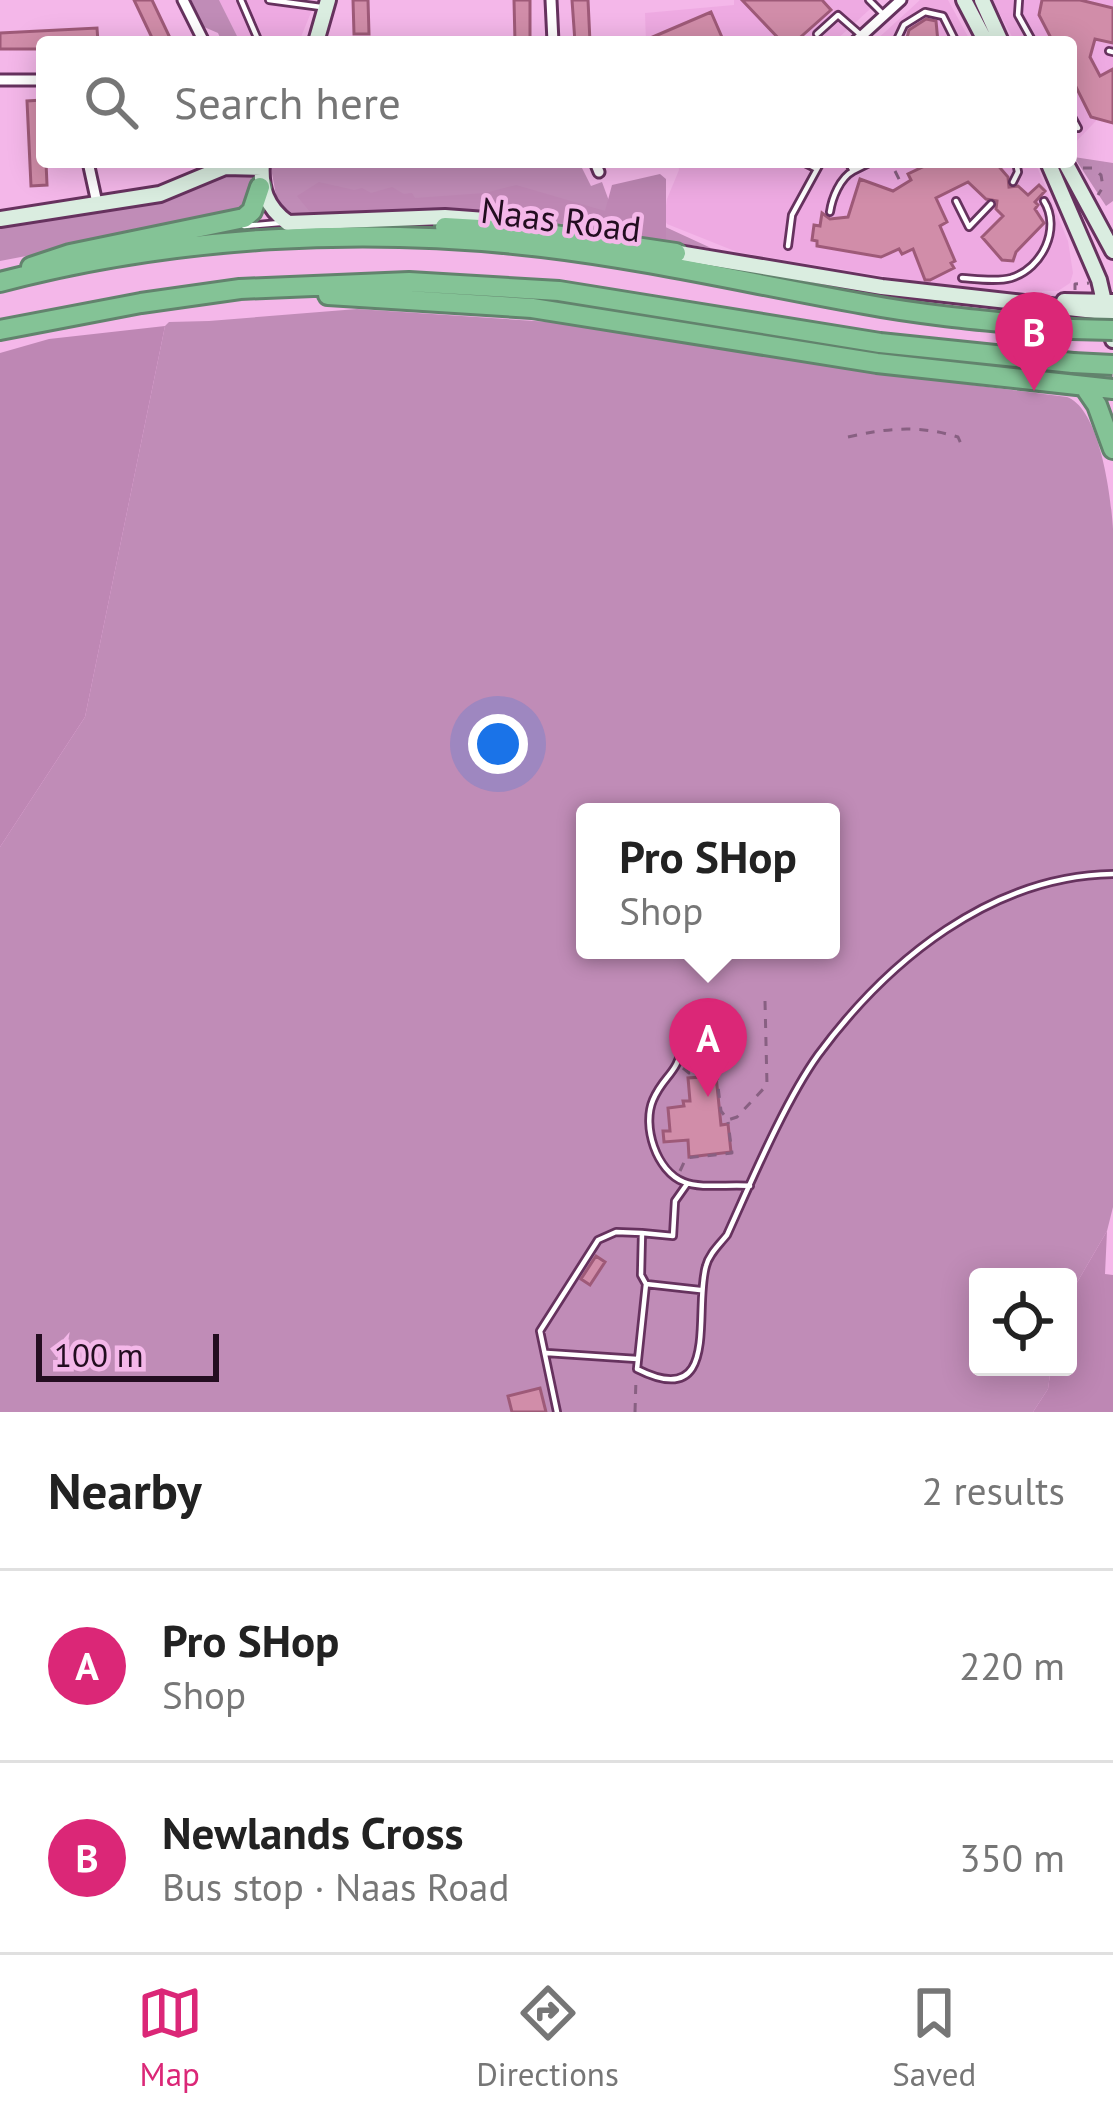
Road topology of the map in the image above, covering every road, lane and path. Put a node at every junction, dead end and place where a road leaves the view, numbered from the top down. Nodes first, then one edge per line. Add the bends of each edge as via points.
1 (183, 0) edge
2 (251, 0) edge
3 (269, 0) edge
4 (551, 0) edge
5 (869, 0) edge
6 (901, 0) edge
7 (964, 0) edge
8 (982, 0) edge
9 (1019, 0) edge
10 (242, 2) edge
11 (327, 4) edge
12 (884, 16) junction
13 (817, 34) dead end
14 (201, 36) edge
15 (256, 36) edge
16 (318, 36) edge
17 (554, 36) edge
18 (856, 36) edge
19 (861, 36) edge
20 (899, 36) edge
21 (953, 36) edge
22 (983, 36) edge
23 (998, 36) edge
24 (1030, 36) edge
25 (0, 80) edge
26 (36, 80) edge
27 (1077, 166) edge
28 (89, 168) edge
29 (223, 168) edge
30 (814, 168) edge
31 (851, 168) edge
32 (859, 168) edge
33 (895, 168) edge
34 (1017, 168) edge
35 (1051, 168) edge
36 (1073, 168) edge
37 (817, 170) joint
38 (853, 171) junction
39 (261, 172) edge
40 (1013, 182) dead end
41 (902, 185) dead end
42 (1092, 198) junction
43 (956, 201) dead end
44 (1044, 201) dead end
45 (97, 203) junction
46 (991, 204) dead end
47 (830, 212) dead end
48 (0, 219) edge
49 (288, 223) junction
50 (1113, 232) edge
51 (160, 236) junction
52 (226, 244) junction
53 (788, 246) dead end
54 (1113, 251) edge
55 (676, 253) junction
56 (1093, 266) junction
57 (962, 278) dead end
58 (1007, 279) junction
59 (3, 281) edge
60 (240, 289) junction
61 (1075, 301) junction
62 (1006, 302) junction
63 (1046, 306) junction
64 (1111, 312) edge
65 (0, 330) edge
66 (1113, 340) edge
67 (1113, 365) edge
68 (1084, 386) junction
69 (1113, 388) edge
70 (848, 437) dead end
71 (962, 446) dead end
72 (1113, 449) edge
73 (1113, 874) edge
74 (765, 1001) dead end
75 (682, 1043) dead end
76 (680, 1065) junction
77 (728, 1120) junction
78 (676, 1178) junction
79 (687, 1184) junction
80 (750, 1186) junction
81 (642, 1233) junction
82 (646, 1284) junction
83 (701, 1290) junction
84 (544, 1353) junction
85 (637, 1359) junction
86 (638, 1369) junction
87 (557, 1412) edge
88 (635, 1412) edge

1 - 14 street
2 - 10 lane
3 - 11 lane
4 - 17 street
5 - 12 lane
6 - 12 street
7 - 22 main road
8 - 23 main road
9 - 24 lane
10 - 15 lane
11 - 16 main road
12 - 19 street
13 - 18 lane via 838,15
20 - 21 lane via 925,12 943,16
25 - 26 street
27 - 42 path via 1101,175 1103,187
28 - 45 street
29 - 45 main road via 176,190
30 - 37 lane
31 - 38 lane
32 - 38 lane
33 - 41 path
34 - 40 lane
35 - 56 main road
36 - 42 main road
37 - 53 lane via 792,215
38 - 47 lane
39 - 49 main road
39 - 51 highway via 244,218
42 - 50 main road
42 - 54 main road
43 - 46 lane via 969,227
44 - 58 lane via 1052,230 1040,257
45 - 48 main road
49 - 51 lane
49 - 55 main road via 496,220
51 - 59 highway via 40,262
52 - 55 highway via 437,227
52 - 59 highway, Naas Road
52 - 64 highway, Naas Road, bridge via 449,239 640,260 869,305 1072,329
55 - 62 main road
56 - 61 main road
56 - 64 main road
57 - 58 lane
58 - 62 lane
60 - 65 highway, Naas Road
60 - 67 highway, Naas Road, bridge via 409,282 559,291 858,340
60 - 68 highway via 532,308 900,367
61 - 63 main road
61 - 64 main road
62 - 63 main road
63 - 64 main road
64 - 66 main road
68 - 69 highway
68 - 72 highway
70 - 71 path via 918,428 958,437
73 - 80 lane via 1007,894 915,952 817,1057
74 - 77 path via 766,1084
75 - 76 lane
76 - 77 path via 689,1073 716,1070
76 - 78 lane via 659,1089 649,1120 657,1152
77 - 78 path via 732,1153 686,1158
78 - 79 lane
79 - 80 lane
79 - 81 lane via 675,1201 673,1236
80 - 83 lane via 707,1260
81 - 82 lane
81 - 84 lane via 598,1240 543,1321
82 - 83 lane
82 - 85 lane
83 - 86 lane via 691,1378 666,1383
84 - 85 lane
84 - 87 lane
85 - 86 lane
86 - 88 path

